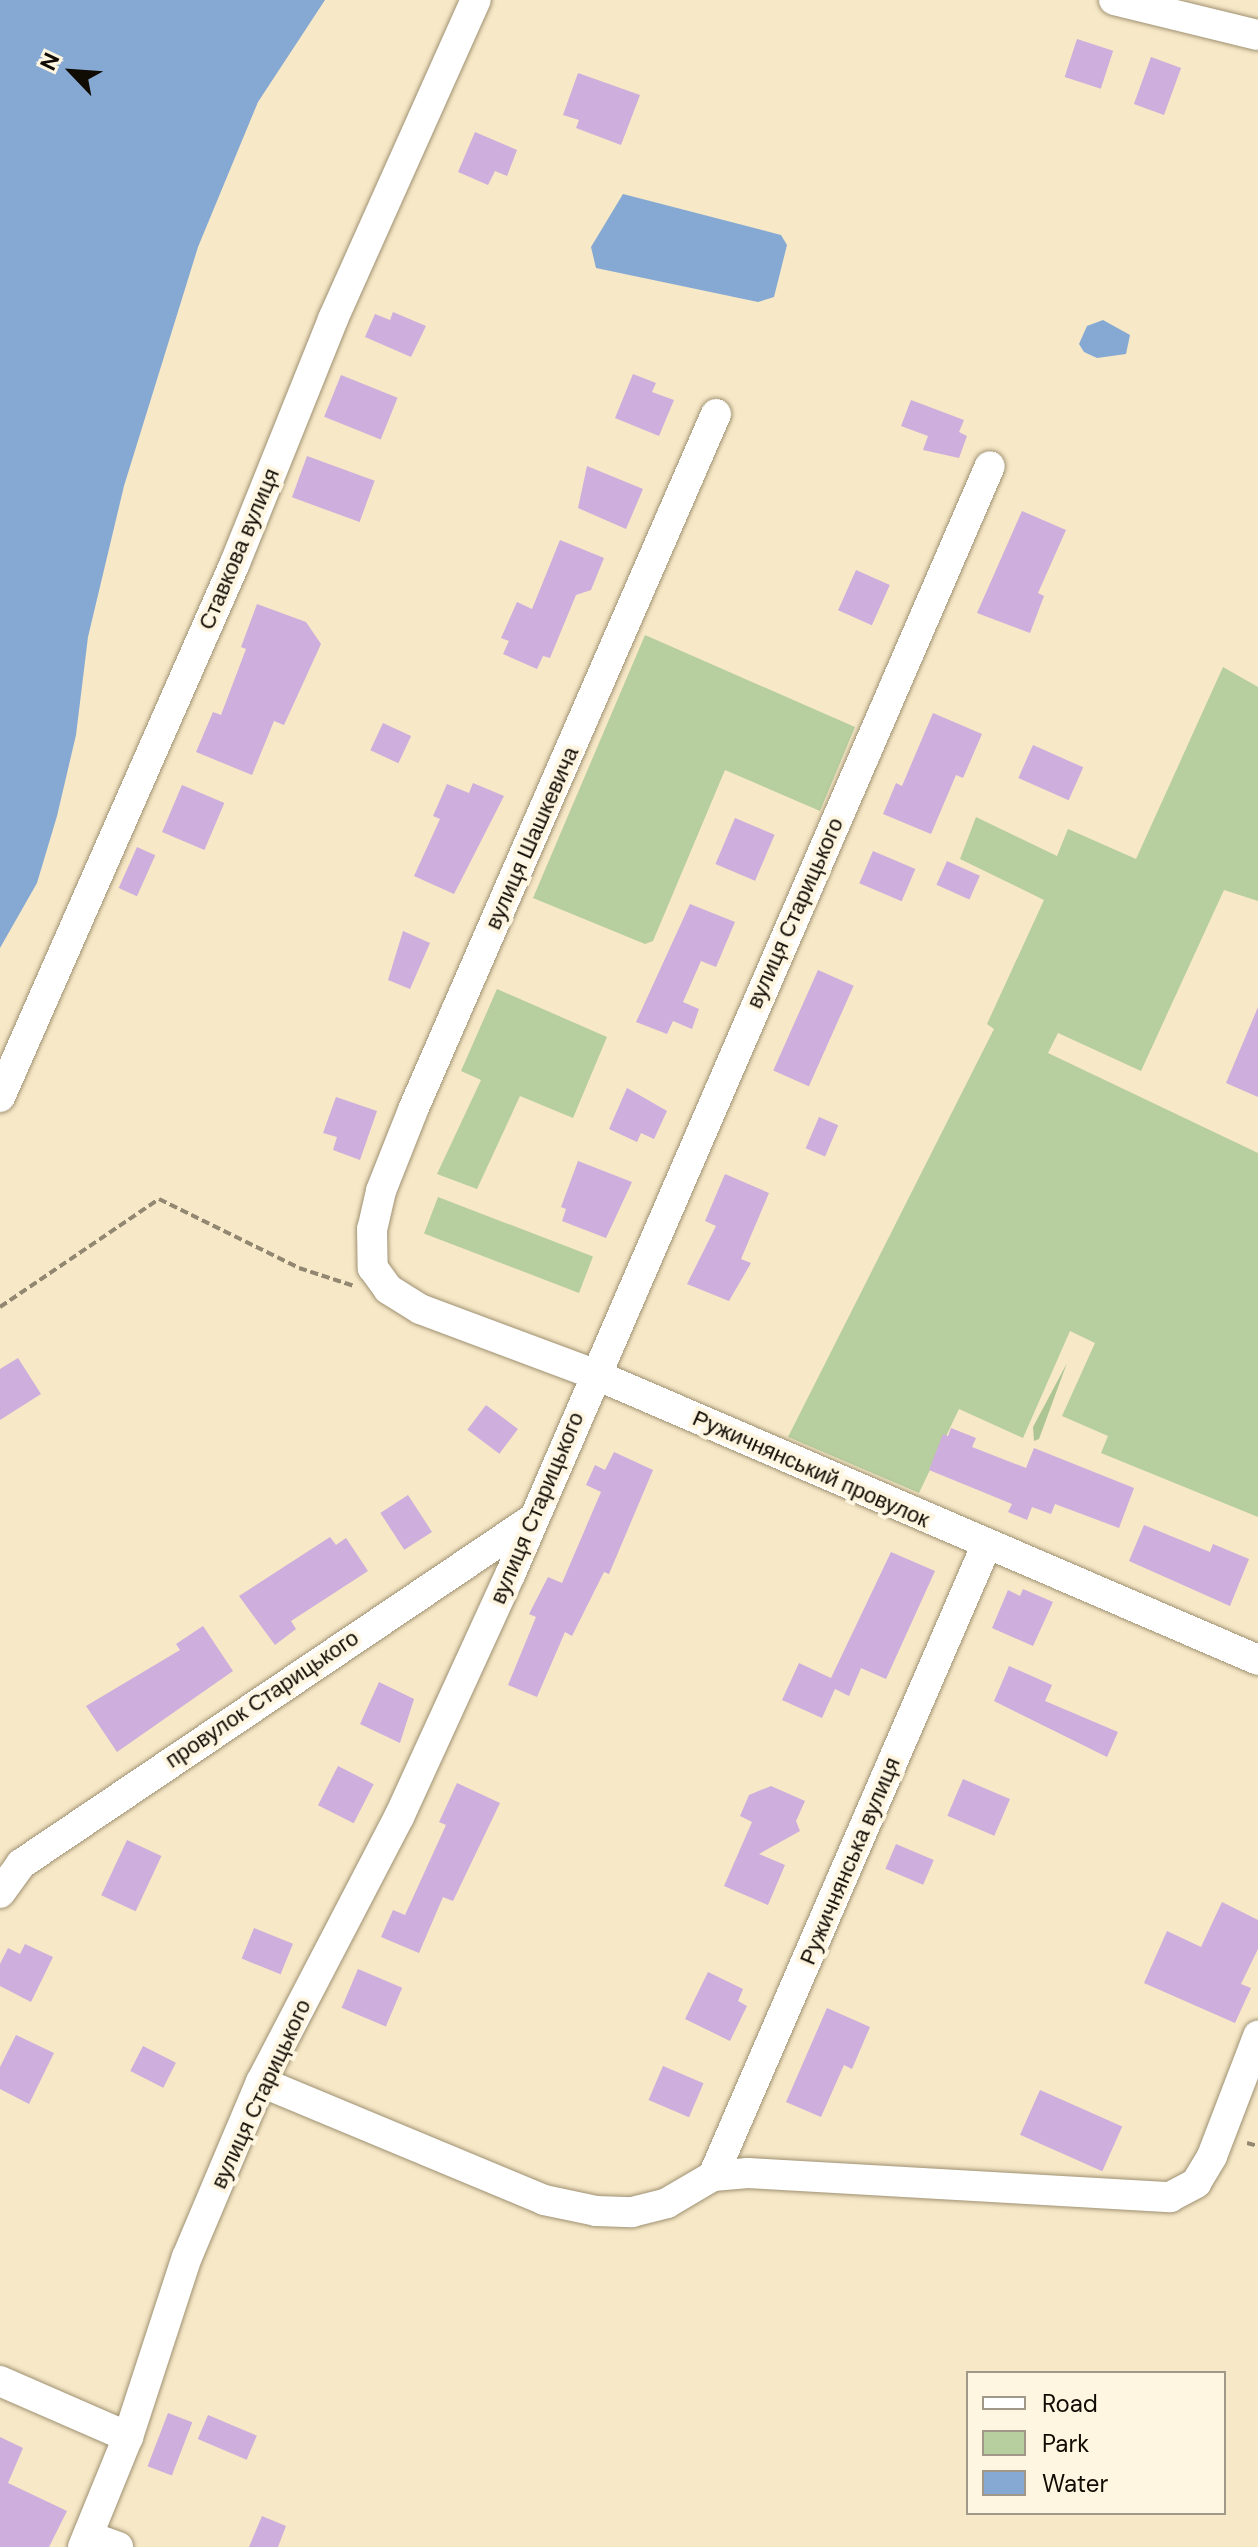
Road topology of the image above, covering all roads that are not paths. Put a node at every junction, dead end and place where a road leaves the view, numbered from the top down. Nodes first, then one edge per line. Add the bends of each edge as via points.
1 (476, 0) edge
2 (1114, 0) edge
3 (1258, 35) edge
4 (716, 414) dead end
5 (990, 466) dead end
6 (0, 1097) edge
7 (366, 1278) joint
8 (594, 1374) junction
9 (534, 1518) junction
10 (986, 1546) junction
11 (478, 1555) junction
12 (510, 1575) junction
13 (1258, 1660) edge
14 (0, 1893) edge
15 (1258, 2036) edge
16 (261, 2082) junction
17 (713, 2176) junction
18 (0, 2381) edge
19 (128, 2437) junction
20 (86, 2541) edge
21 (118, 2547) edge

1 - 6 street, Ставкова вулиця via 333,319 235,563
2 - 3 street
4 - 7 street, вулиця Шашкевича via 413,1110 381,1191
5 - 8 street, вулиця Старицького
7 - 8 street, Ружичнянський провулок via 420,1309
8 - 9 street, вулиця Старицького
8 - 10 street, Ружичнянський провулок
9 - 11 street, провулок Старицького
9 - 12 street, вулиця Старицького
10 - 13 street, Ружичнянський провулок
10 - 17 street, Ружичнянська вулиця
11 - 12 street via 495,1558
11 - 14 street, провулок Старицького via 21,1864
12 - 16 street, вулиця Старицького via 399,1817
15 - 17 street via 1212,2156 1196,2183 1170,2197 748,2173
16 - 17 street via 544,2200 596,2211 632,2212 667,2203
16 - 19 street, вулиця Старицького via 187,2257
18 - 19 street
19 - 20 street, вулиця Старицького
20 - 21 street

